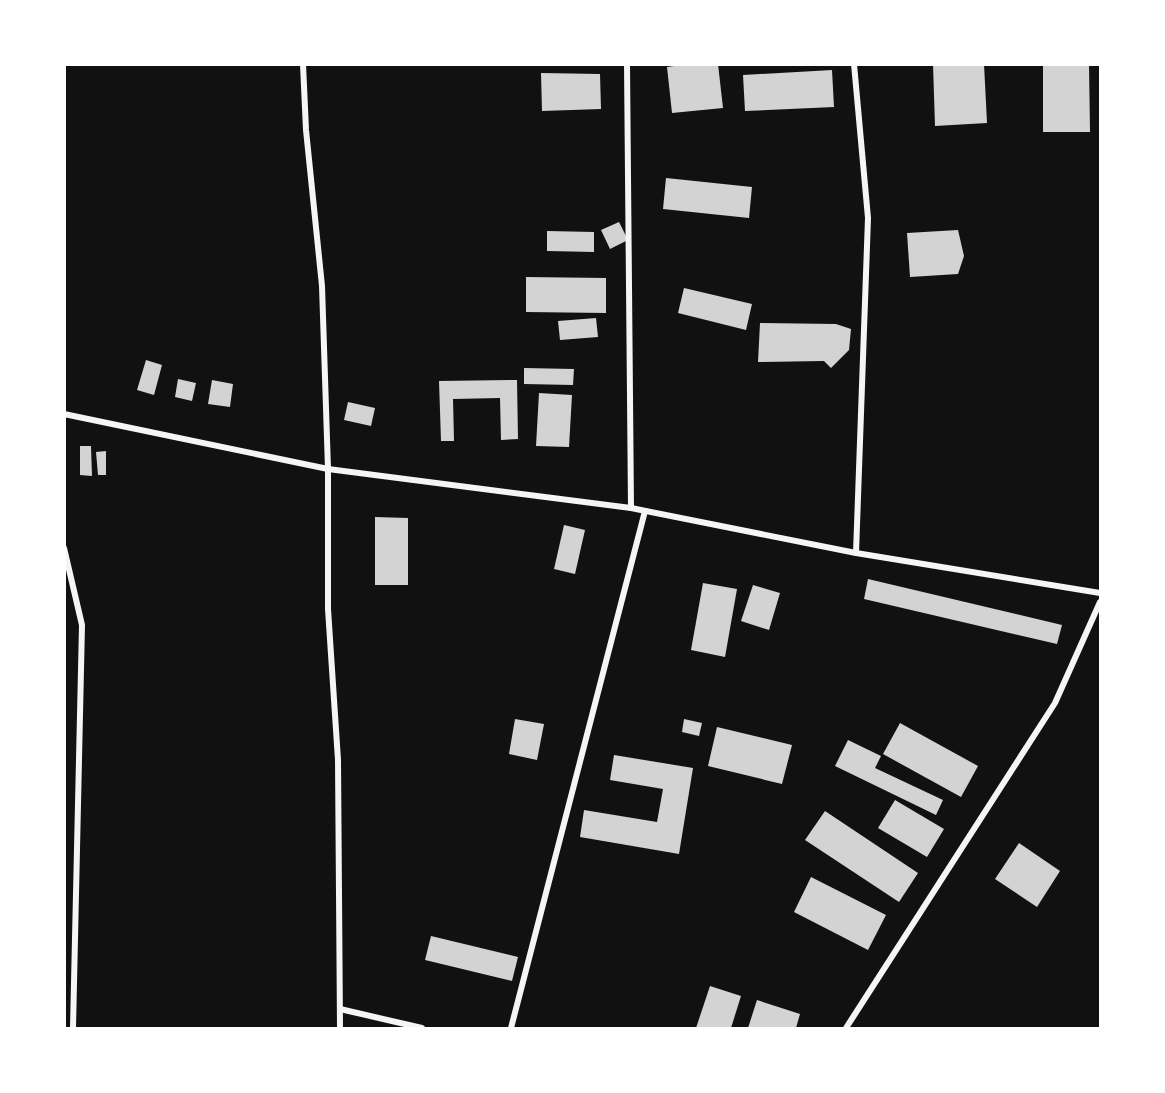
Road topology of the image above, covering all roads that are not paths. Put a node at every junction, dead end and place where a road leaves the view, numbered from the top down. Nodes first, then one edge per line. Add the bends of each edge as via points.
1 (303, 64) edge
2 (627, 64) edge
3 (854, 64) edge
4 (64, 414) edge
5 (328, 470) junction
6 (631, 508) junction
7 (645, 511) junction
8 (64, 549) edge
9 (856, 553) junction
10 (1101, 593) edge
11 (1101, 602) edge
12 (340, 1008) junction
13 (72, 1029) edge
14 (339, 1029) edge
15 (422, 1029) edge
16 (511, 1029) edge
17 (846, 1029) edge

1 - 5 street via 322,286
2 - 6 street
3 - 9 street via 868,218
4 - 5 street
5 - 6 street
5 - 12 street via 328,609 338,760
6 - 7 street
7 - 9 street
7 - 16 street
8 - 13 street via 82,625
9 - 10 street
11 - 17 street via 1055,703
12 - 14 street
12 - 15 street

